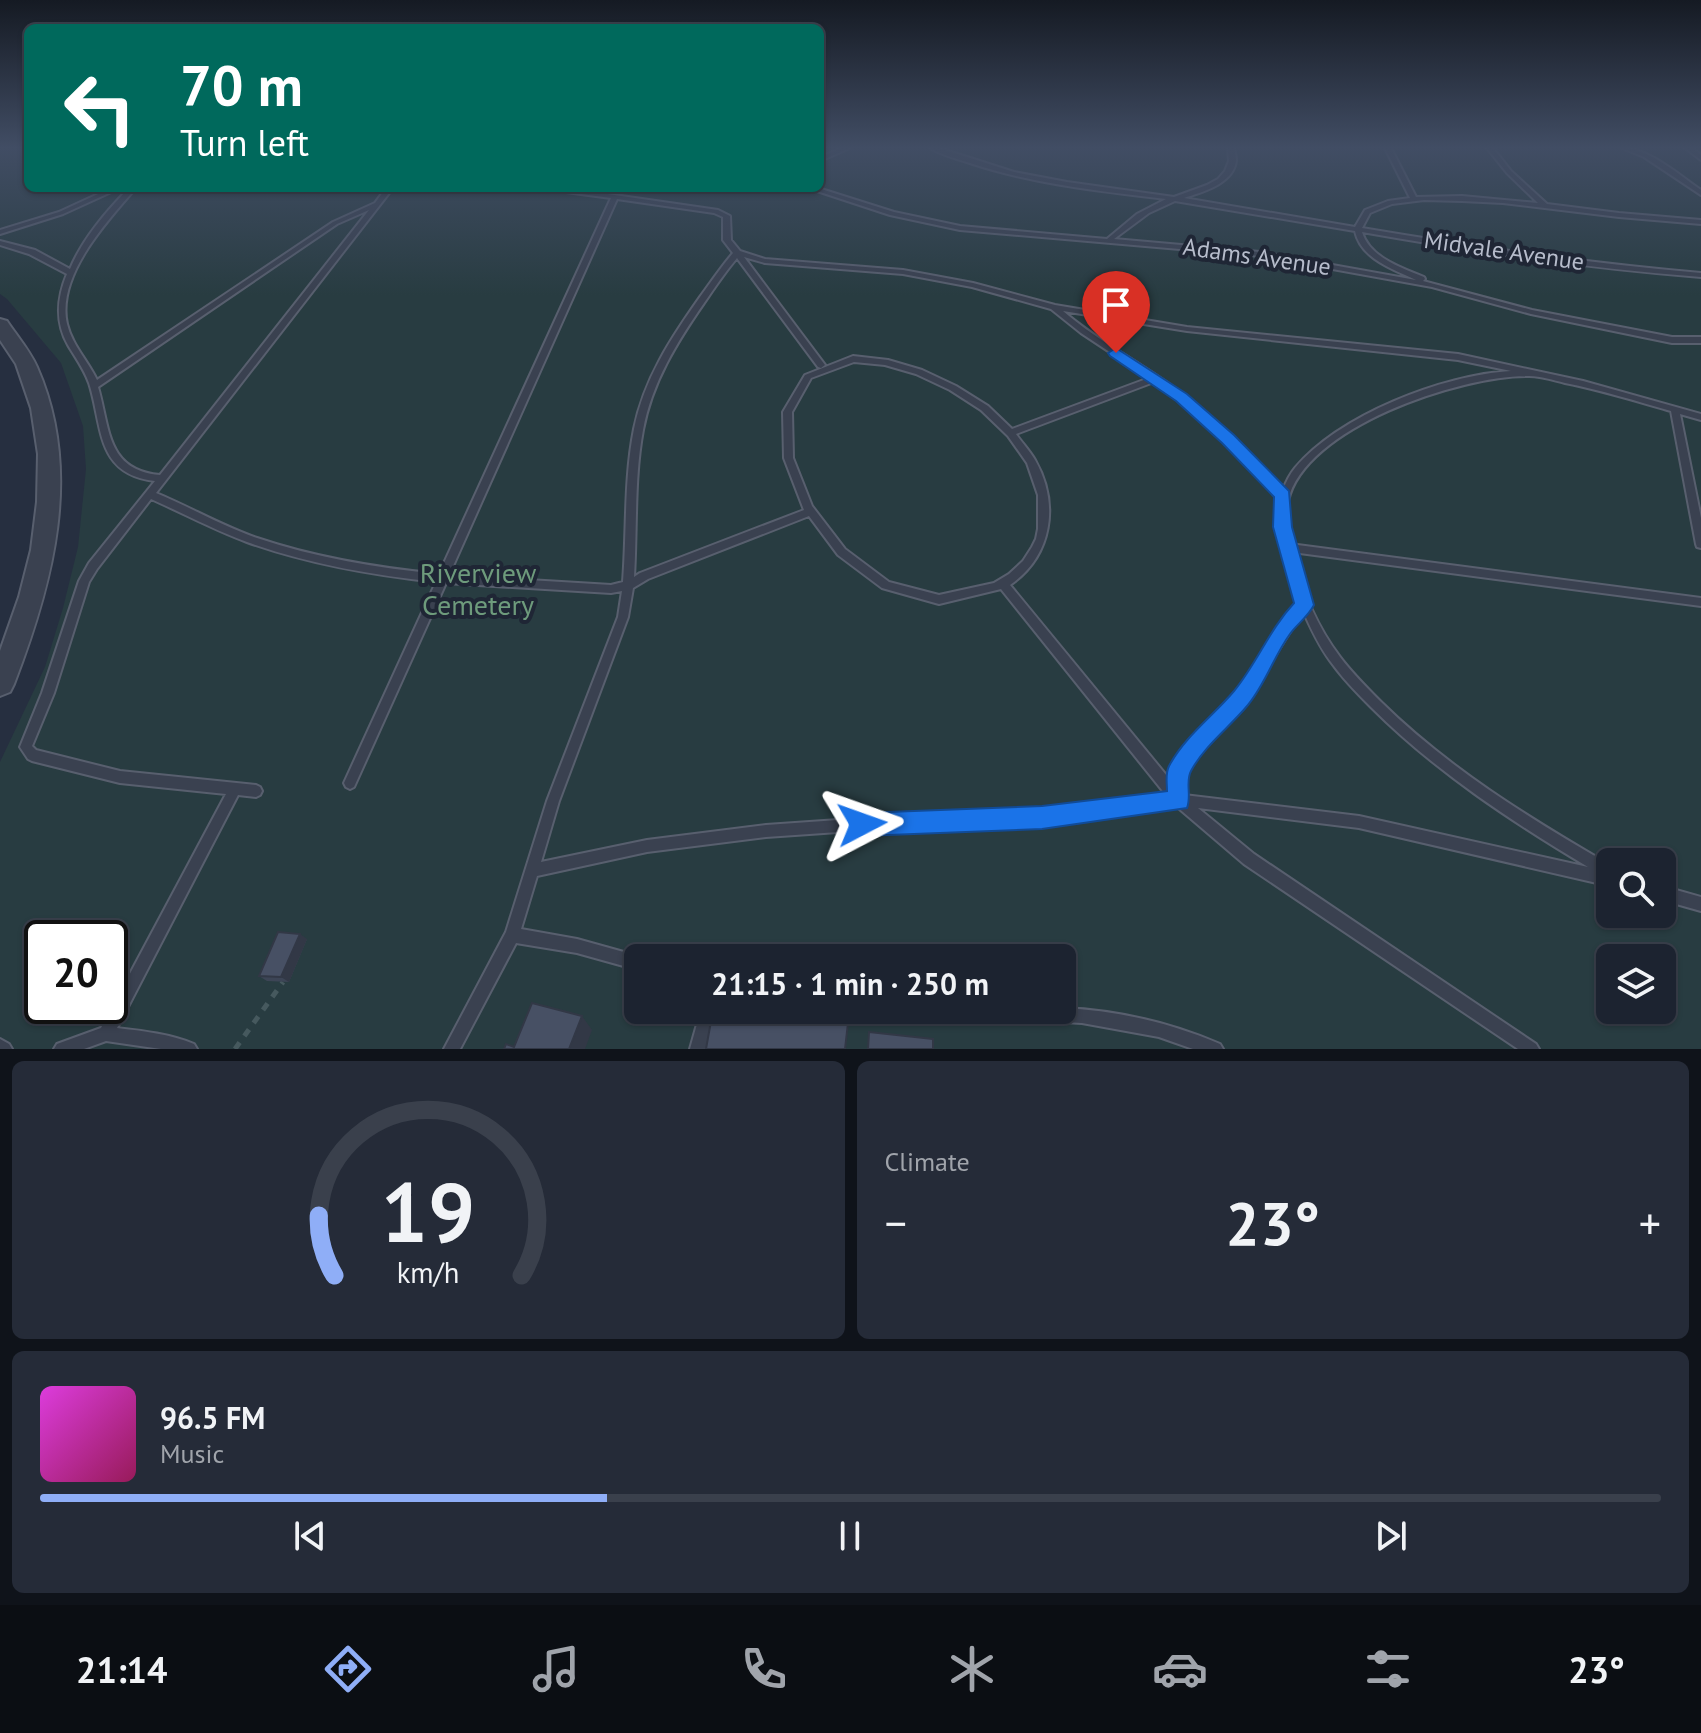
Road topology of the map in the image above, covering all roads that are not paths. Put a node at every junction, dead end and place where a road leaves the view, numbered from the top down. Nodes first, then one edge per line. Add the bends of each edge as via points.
1 (97, 197) edge
2 (125, 197) edge
3 (382, 197) edge
4 (615, 197) joint
5 (839, 197) edge
6 (1168, 197) edge
7 (1180, 197) edge
8 (1535, 197) edge
9 (1175, 198) junction
10 (1413, 198) joint
11 (374, 205) junction
12 (1545, 206) junction
13 (1701, 222) edge
14 (0, 232) edge
15 (1358, 232) junction
16 (1108, 241) junction
17 (0, 243) edge
18 (737, 253) junction
19 (72, 273) junction
20 (1701, 275) edge
21 (1433, 285) junction
22 (1054, 307) junction
23 (0, 325) edge
24 (1672, 340) junction
25 (1701, 340) edge
26 (1701, 346) edge
27 (821, 365) junction
28 (1531, 373) junction
29 (1155, 379) junction
30 (94, 386) junction
31 (1675, 410) junction
32 (1701, 417) edge
33 (1013, 432) junction
34 (161, 478) junction
35 (150, 495) junction
36 (1283, 496) junction
37 (807, 513) junction
38 (1701, 544) edge
39 (1287, 547) junction
40 (443, 580) junction
41 (1003, 584) junction
42 (630, 585) junction
43 (1701, 602) edge
44 (1304, 605) junction
45 (0, 684) edge
46 (350, 783) dead end
47 (235, 789) junction
48 (256, 791) dead end
49 (1178, 800) junction
50 (1596, 867) edge
51 (533, 870) junction
52 (1596, 873) edge
53 (1676, 897) edge
54 (1701, 904) edge
55 (512, 935) junction
56 (624, 959) edge
57 (1076, 1016) edge
58 (704, 1024) edge
59 (106, 1034) junction
60 (62, 1049) edge
61 (189, 1049) edge
62 (452, 1049) edge
63 (698, 1049) edge
64 (1215, 1049) edge
65 (1531, 1049) edge

1 - 14 lane
2 - 19 lane via 100,226
3 - 11 lane
4 - 18 lane via 727,216 727,240
4 - 40 lane
5 - 16 lane, Adams Avenue via 960,228
6 - 9 lane, Midvale Avenue
7 - 9 lane
8 - 12 lane
9 - 15 lane, Midvale Avenue
9 - 16 lane
10 - 12 lane
10 - 15 lane via 1365,213
11 - 30 lane via 335,223
11 - 34 lane
12 - 13 lane
15 - 20 lane, Midvale Avenue
15 - 21 lane via 1371,252
16 - 21 lane, Adams Avenue via 1249,253
17 - 19 lane
18 - 22 lane via 801,266 936,277
18 - 27 lane
18 - 42 lane via 665,354 646,394 632,484
19 - 30 lane via 64,325
21 - 24 lane, Adams Avenue via 1531,312
22 - 28 lane via 1232,335 1458,357
22 - 29 lane via 1075,327
23 - 45 street via 25,362 44,414 50,476 42,554 17,645
24 - 25 lane, Adams Avenue
24 - 26 lane
27 - 33 lane via 862,359 906,367 938,381
27 - 37 lane via 799,383 787,419 794,480
28 - 31 lane
28 - 36 lane via 1457,385 1371,414 1316,452
29 - 33 lane
29 - 36 lane via 1216,427
30 - 34 lane via 115,457 138,475
31 - 32 lane
31 - 38 lane
33 - 41 lane via 1033,465 1045,511 1036,552
34 - 35 lane
35 - 40 lane via 296,554 361,570
35 - 47 lane via 84,581 26,747 28,752 120,777
36 - 39 lane via 1280,509
37 - 41 lane via 859,569 902,591 952,598
37 - 42 lane
39 - 43 lane
39 - 44 lane
40 - 42 lane via 611,589
40 - 46 lane
41 - 49 lane
42 - 51 lane via 613,648 577,732
44 - 49 lane via 1282,629 1241,698 1178,772
44 - 50 lane via 1334,659 1393,723 1524,822
47 - 48 lane
47 - 59 lane
49 - 51 lane via 1042,817 766,831 647,846
49 - 52 lane via 1359,822
49 - 65 lane via 1249,859
51 - 55 lane
53 - 54 lane
55 - 56 lane
55 - 62 lane
57 - 64 lane via 1159,1030
58 - 63 lane
59 - 60 lane
59 - 61 lane

